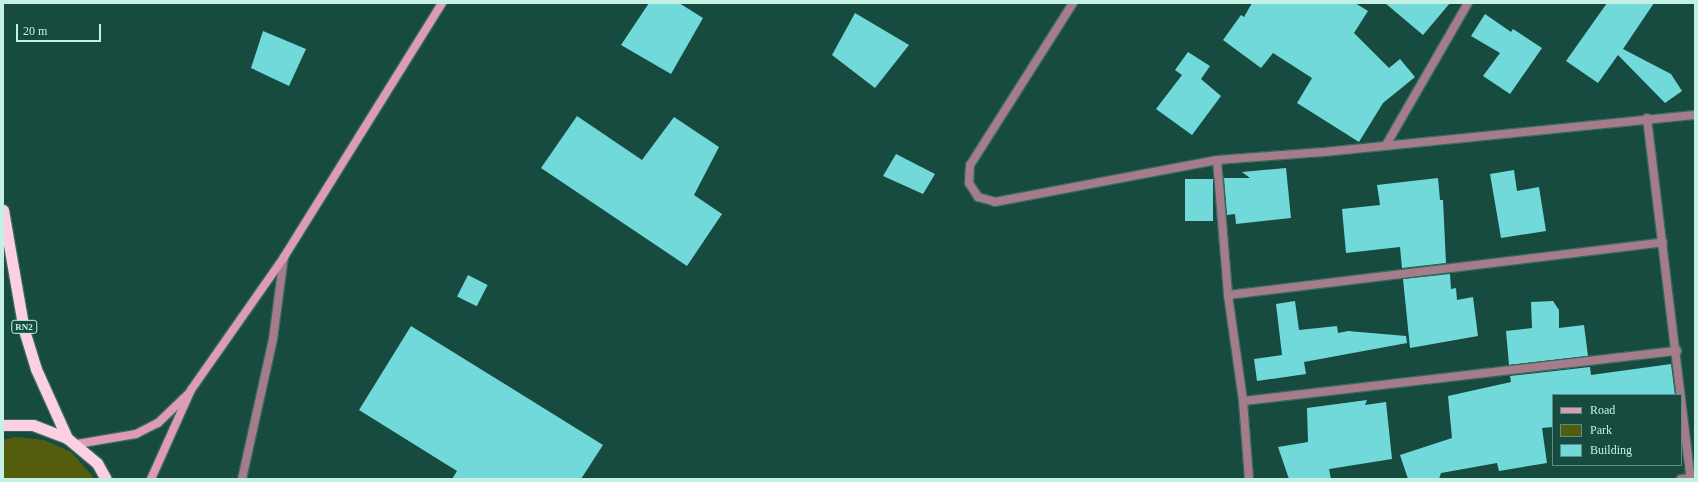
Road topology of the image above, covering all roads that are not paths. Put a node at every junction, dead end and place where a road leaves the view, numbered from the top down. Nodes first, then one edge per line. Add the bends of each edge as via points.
1 (442, 3) edge
2 (1073, 3) edge
3 (1468, 3) edge
4 (1695, 114) edge
5 (1647, 118) junction
6 (1386, 146) junction
7 (1217, 160) junction
8 (3, 210) edge
9 (1664, 242) junction
10 (284, 257) junction
11 (1228, 295) junction
12 (1677, 351) junction
13 (192, 390) junction
14 (1682, 394) edge
15 (1682, 396) edge
16 (1243, 401) junction
17 (3, 425) edge
18 (72, 441) junction
19 (1691, 478) edge
20 (106, 479) edge
21 (151, 479) edge
22 (242, 479) edge
23 (1249, 479) edge
24 (1681, 479) edge

1 - 10 main road
2 - 7 street via 970,166 969,183 978,197 995,202
3 - 6 street
4 - 5 street
5 - 6 street
5 - 9 street
6 - 7 street
7 - 11 street
8 - 18 highway, RN2 via 26,337 36,369
9 - 11 street
9 - 12 street
10 - 13 main road
10 - 22 street via 273,339
11 - 16 street
12 - 14 street
12 - 16 street
13 - 18 main road via 158,422 136,434
13 - 21 main road
15 - 19 street
16 - 23 street
17 - 18 highway via 33,425
18 - 20 highway via 97,463
19 - 24 street

